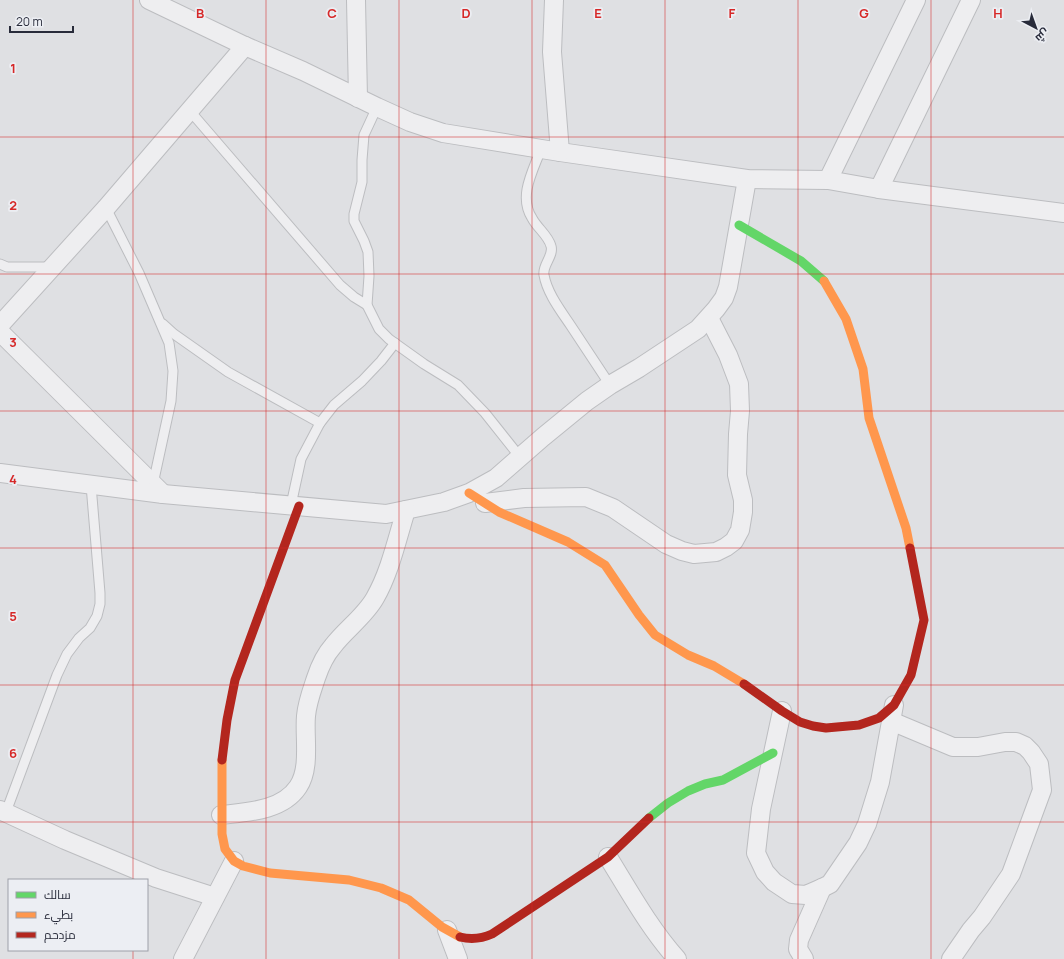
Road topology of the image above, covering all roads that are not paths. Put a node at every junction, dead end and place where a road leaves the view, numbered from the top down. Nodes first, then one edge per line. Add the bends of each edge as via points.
1 (149, 0) edge
2 (356, 0) edge
3 (554, 0) edge
4 (916, 0) edge
5 (971, 0) edge
6 (245, 46) junction
7 (358, 98) junction
8 (377, 107) junction
9 (190, 111) junction
10 (541, 149) junction
11 (560, 152) junction
12 (747, 179) junction
13 (828, 180) junction
14 (879, 189) junction
15 (106, 208) junction
16 (1064, 213) edge
17 (739, 226) junction
18 (0, 264) edge
19 (53, 266) junction
20 (367, 305) junction
21 (709, 318) junction
22 (160, 321) junction
23 (0, 325) edge
24 (0, 332) edge
25 (395, 343) junction
26 (610, 385) junction
27 (320, 423) junction
28 (520, 457) junction
29 (0, 473) edge
30 (91, 485) junction
31 (158, 489) junction
32 (469, 493) junction
33 (485, 503) junction
34 (295, 505) junction
35 (406, 510) junction
36 (782, 711) junction
37 (893, 713) junction
38 (773, 753) junction
39 (3, 811) edge
40 (221, 815) junction
41 (608, 857) junction
42 (234, 861) junction
43 (822, 888) junction
44 (215, 897) junction
45 (447, 930) junction
46 (183, 959) edge
47 (458, 959) edge
48 (678, 959) edge
49 (804, 959) edge
50 (951, 959) edge

1 - 6 street
2 - 7 street
3 - 11 street via 552,52
4 - 13 street
5 - 14 street
6 - 7 street
6 - 9 street
7 - 8 street
8 - 10 street via 443,133
8 - 20 lane via 364,135 362,182 354,214 354,221 368,252 370,276
9 - 15 street
9 - 20 lane via 340,285
10 - 11 street
10 - 26 lane via 525,194 526,207 551,246 543,274 549,291
11 - 12 street
12 - 13 street
12 - 17 street
13 - 14 street
14 - 16 street
15 - 19 street
15 - 22 lane
17 - 21 street via 728,287 724,298
17 - 37 street via 801,261 825,282 846,319 860,362 869,418 906,528 924,620 911,675
18 - 19 lane via 7,267
19 - 23 street
20 - 25 lane via 379,329
21 - 26 street via 698,329
21 - 33 street via 739,384 737,475 743,512 740,530 734,541 716,552 694,554 682,551 666,544 613,508 586,497 524,498
22 - 27 lane via 228,372
22 - 31 lane via 169,343 173,371
24 - 31 street
25 - 27 lane via 381,361 334,405
25 - 28 lane via 458,385 485,413
26 - 28 street
27 - 34 lane via 300,459
28 - 32 street via 496,478
29 - 30 street
30 - 31 street
30 - 39 lane via 100,610 94,624 67,654
31 - 34 street
32 - 33 street
32 - 35 street via 444,502
33 - 36 street via 499,512 568,542 605,565 655,634 688,655 745,684
34 - 35 street via 386,514
34 - 40 street via 232,691 225,728
35 - 40 street via 375,599 333,646 319,670 310,694 306,716 304,771 298,787 293,794 269,807
36 - 37 street via 800,722 826,728 859,725
36 - 38 street
37 - 43 street via 880,782 867,824 858,843 830,884
37 - 50 street via 954,747 1016,742 1028,749 1040,764 1042,790 1011,874
38 - 41 street via 724,780 699,786 668,803
38 - 43 street via 761,809 756,853 765,872 774,882 792,894 806,895
39 - 44 street via 156,878
40 - 42 street via 224,845
41 - 45 street via 492,934 469,939
41 - 48 street via 657,933
42 - 44 street
42 - 45 street via 250,869 376,886 412,902
43 - 49 street via 799,940 798,949
44 - 46 street
45 - 47 street

